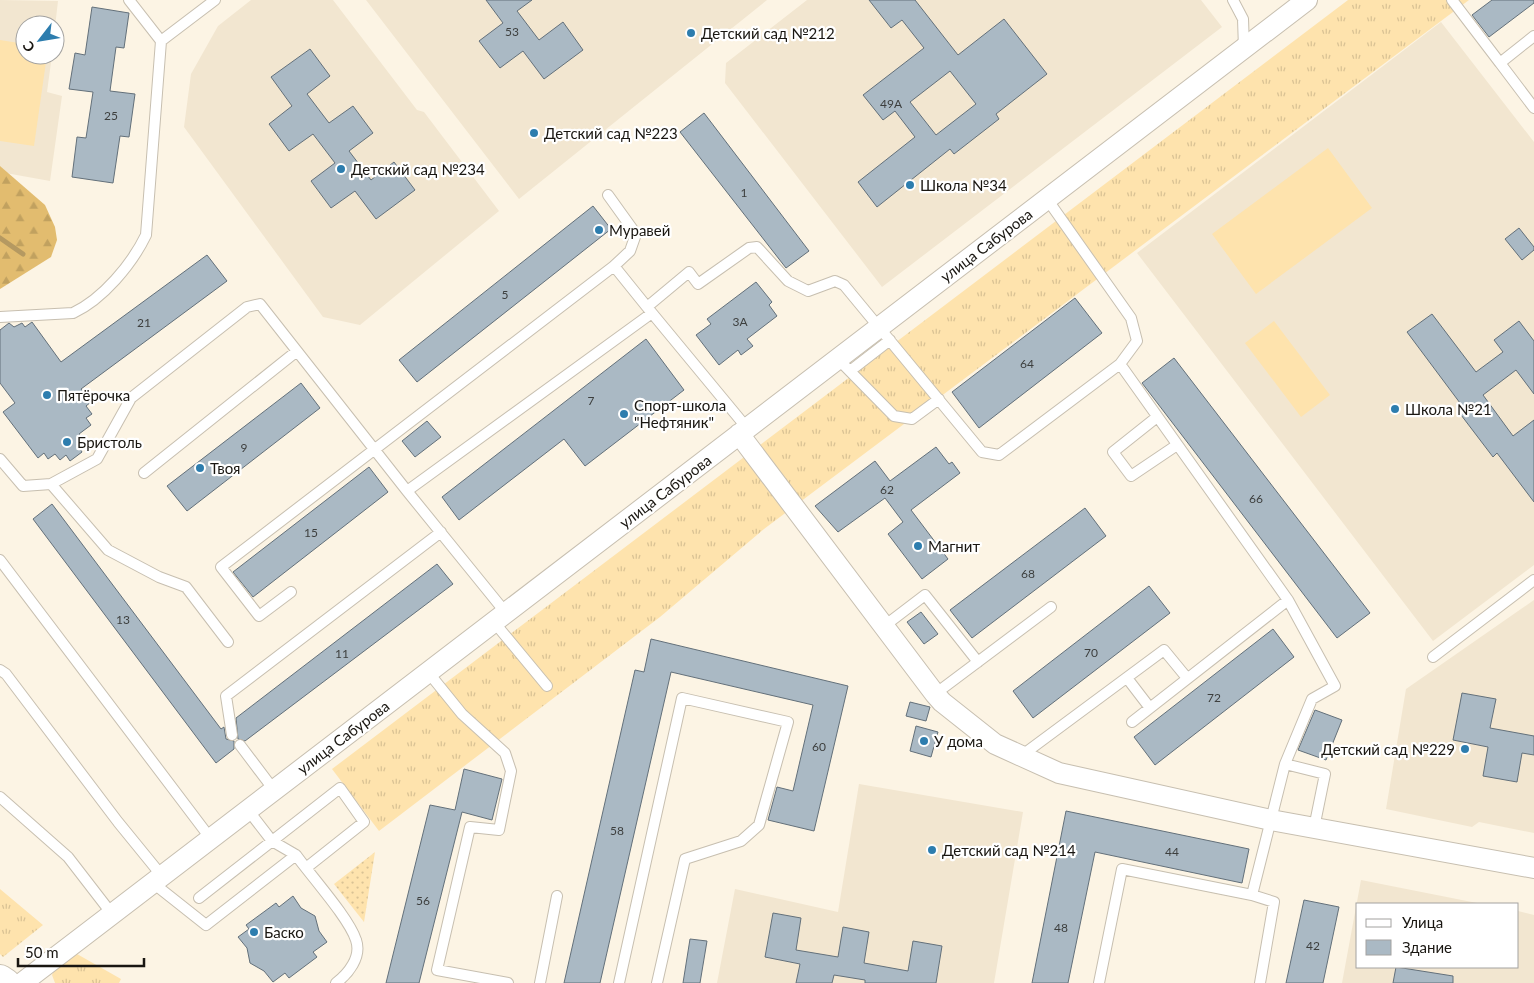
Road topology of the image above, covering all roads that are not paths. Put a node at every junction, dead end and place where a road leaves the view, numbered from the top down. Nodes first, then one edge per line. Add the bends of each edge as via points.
1 (129, 0) edge
2 (215, 0) edge
3 (1233, 0) edge
4 (1307, 0) edge
5 (1452, 0) edge
6 (1534, 36) edge
7 (161, 41) junction
8 (1244, 49) junction
9 (1500, 63) junction
10 (1534, 108) edge
11 (608, 195) dead end
12 (1047, 199) junction
13 (614, 266) junction
14 (650, 310) junction
15 (0, 316) edge
16 (885, 333) junction
17 (297, 351) junction
18 (1120, 364) junction
19 (844, 365) junction
20 (939, 399) junction
21 (1157, 417) junction
22 (743, 431) junction
23 (1177, 445) junction
24 (373, 448) junction
25 (0, 458) edge
26 (144, 473) dead end
27 (51, 484) junction
28 (407, 491) junction
29 (441, 532) junction
30 (0, 560) edge
31 (1534, 580) edge
32 (291, 592) dead end
33 (1288, 600) junction
34 (1051, 607) dead end
35 (500, 617) junction
36 (884, 627) junction
37 (228, 642) dead end
38 (1433, 657) dead end
39 (978, 662) junction
40 (0, 670) edge
41 (428, 672) junction
42 (1127, 678) junction
43 (1187, 678) junction
44 (547, 686) dead end
45 (936, 694) junction
46 (1150, 708) junction
47 (1132, 722) dead end
48 (232, 735) dead end
49 (240, 745) dead end
50 (1022, 756) junction
51 (1285, 764) junction
52 (274, 790) junction
53 (0, 797) edge
54 (248, 810) junction
55 (1271, 820) junction
56 (1314, 828) junction
57 (211, 839) junction
58 (272, 841) junction
59 (296, 855) junction
60 (306, 868) junction
61 (1534, 868) edge
62 (157, 879) junction
63 (1252, 895) junction
64 (558, 896) dead end
65 (199, 898) dead end
66 (112, 914) junction
67 (0, 979) edge
68 (6, 983) edge
69 (22, 983) edge
70 (336, 983) edge
71 (508, 983) edge
72 (540, 983) edge
73 (619, 983) edge
74 (657, 983) edge
75 (1099, 983) edge
76 (1260, 983) edge

1 - 7 lane
2 - 7 lane
3 - 8 lane via 1243,19
4 - 8 street, улица Сабурова
5 - 9 lane
6 - 9 lane
7 - 15 lane via 146,235 137,254 119,275 73,313
8 - 12 street, улица Сабурова
9 - 10 lane
11 - 13 lane via 636,234 630,251
12 - 16 street, улица Сабурова
12 - 18 lane via 1131,318 1137,341
13 - 14 lane
13 - 24 lane
14 - 16 lane via 689,272 698,284 749,248 758,248 788,281 808,291 835,281 844,285
14 - 22 lane
14 - 28 lane
16 - 19 street, улица Сабурова
16 - 20 lane
17 - 24 lane
17 - 26 lane
17 - 27 lane via 260,304 247,307 131,398 96,459
18 - 20 lane via 999,455 982,452
18 - 21 lane
19 - 20 lane via 894,416 912,419
19 - 22 street, улица Сабурова
21 - 23 lane
21 - 23 lane via 1113,452 1131,476
22 - 35 street, улица Сабурова
22 - 36 street
23 - 33 lane
24 - 28 lane
24 - 32 lane via 221,567 259,616
25 - 27 lane via 23,486
27 - 37 lane via 108,550 159,577 186,587
28 - 29 lane
29 - 35 lane
29 - 48 lane via 226,696
30 - 57 lane
31 - 38 lane
33 - 43 lane
33 - 51 lane via 1335,686 1312,699
34 - 39 lane
35 - 41 street, улица Сабурова
35 - 44 lane
36 - 39 lane via 925,595
36 - 45 street
39 - 45 lane
40 - 62 lane via 118,822
41 - 52 street, улица Сабурова
41 - 71 lane via 462,714 505,753 511,770 499,830 470,827 438,970
42 - 43 lane via 1164,650
42 - 46 lane
42 - 50 lane
43 - 46 lane
45 - 50 street via 995,744
46 - 47 lane
49 - 52 lane
50 - 55 street via 1059,773
51 - 55 lane
51 - 56 lane via 1325,774
52 - 54 street, улица Сабурова
53 - 66 lane via 68,857
54 - 57 street, улица Сабурова
54 - 58 lane
55 - 56 street
55 - 63 lane
56 - 61 street
57 - 62 street, улица Сабурова
58 - 59 lane
58 - 60 lane via 340,788 364,822
58 - 65 lane
59 - 60 lane
59 - 62 lane via 206,925
60 - 70 lane via 357,941 355,960 348,974
62 - 66 street, улица Сабурова
63 - 75 lane via 1122,869
63 - 76 lane via 1274,902
64 - 72 lane
66 - 69 street, улица Сабурова
67 - 68 main road
73 - 74 lane via 682,698 788,722 759,825 741,841 685,859

